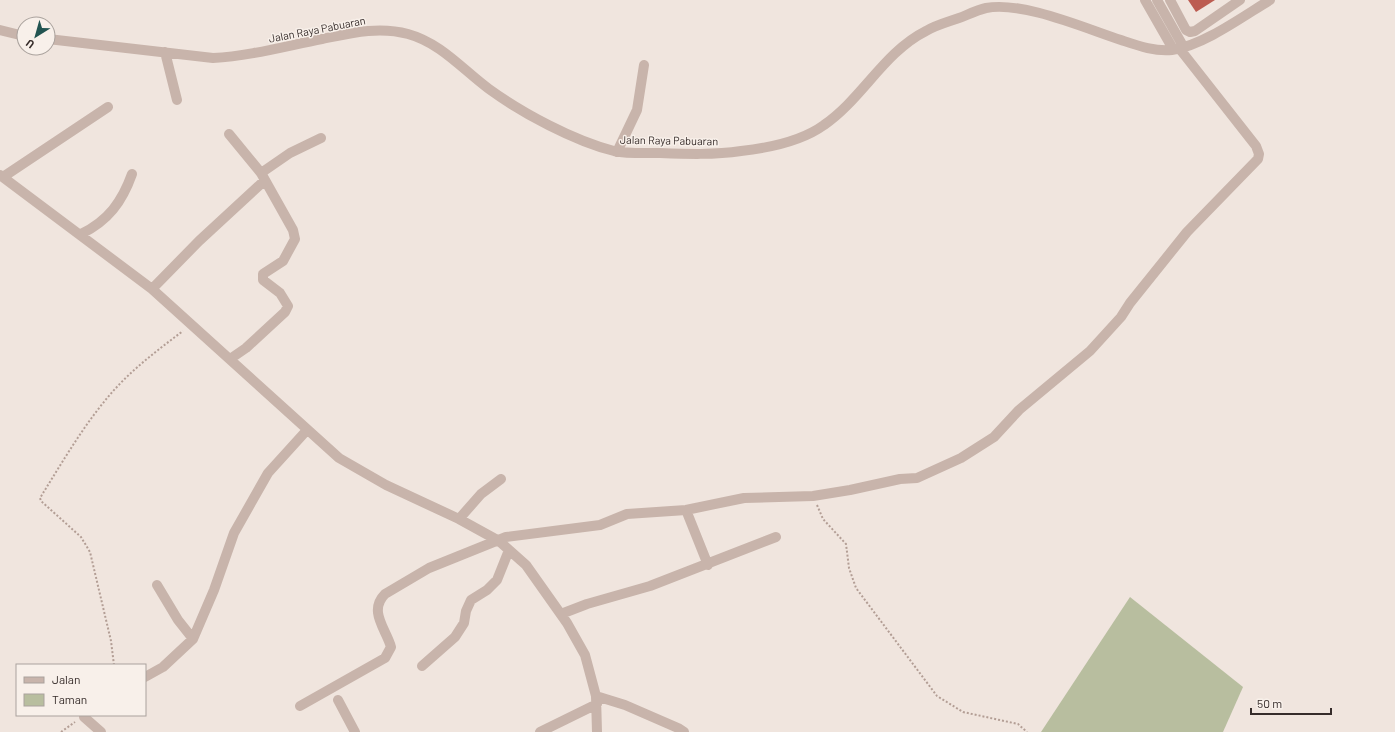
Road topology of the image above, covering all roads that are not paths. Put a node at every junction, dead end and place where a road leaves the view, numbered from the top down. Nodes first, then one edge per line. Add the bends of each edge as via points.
1 (1145, 0) edge
2 (1157, 0) edge
3 (1170, 0) edge
4 (1240, 0) edge
5 (1270, 0) edge
6 (0, 30) edge
7 (16, 34) edge
8 (56, 40) edge
9 (1178, 48) junction
10 (165, 52) junction
11 (644, 65) dead end
12 (177, 100) dead end
13 (108, 107) dead end
14 (229, 134) dead end
15 (321, 138) dead end
16 (617, 152) junction
17 (132, 174) dead end
18 (1, 176) edge
19 (263, 177) junction
20 (81, 234) junction
21 (152, 289) junction
22 (230, 359) junction
23 (307, 430) junction
24 (501, 478) dead end
25 (686, 510) junction
26 (459, 519) junction
27 (776, 537) dead end
28 (499, 541) junction
29 (509, 550) junction
30 (708, 565) junction
31 (157, 585) dead end
32 (561, 614) junction
33 (193, 639) junction
34 (422, 666) dead end
35 (146, 676) edge
36 (338, 700) dead end
37 (596, 700) junction
38 (300, 706) dead end
39 (84, 717) road end
40 (102, 732) edge
41 (355, 732) edge
42 (540, 732) edge
43 (597, 732) edge
44 (684, 732) edge

1 - 9 street
2 - 9 street
3 - 4 street via 1186,30 1190,32
5 - 9 street via 1209,36
6 - 7 street
8 - 10 street, Jalan Raya Pabuaran
9 - 16 street, Jalan Raya Pabuaran via 1160,50 1134,44 1033,12 986,8 925,31 898,51 840,112 822,127 798,138 743,151 710,154
9 - 25 street via 1256,146 1258,159 1187,232 1121,317 1099,341 1019,410 985,444 916,478 813,496 744,498
10 - 12 street
10 - 16 street, Jalan Raya Pabuaran via 214,58 235,57 359,31 383,30 405,33 423,39 440,49 513,106 602,148
11 - 16 street via 637,110
13 - 18 street
14 - 19 street
15 - 19 street via 290,154
17 - 20 street via 115,209 101,223
18 - 20 street
19 - 21 street
19 - 22 street via 295,235 282,261 262,277 280,294 288,306 285,312 246,348
20 - 21 street
21 - 22 street
22 - 23 street
23 - 26 street via 339,458 362,473
23 - 33 street via 268,473 234,533
24 - 26 street via 481,494
25 - 28 street via 627,514 600,525 506,537
25 - 30 street
26 - 28 street
27 - 30 street
28 - 29 street
28 - 38 street via 429,568 385,594 377,610 391,647 384,658
29 - 32 street via 526,565
29 - 34 street via 497,580 471,600 458,633
30 - 32 street
31 - 33 street
32 - 37 street via 585,655
33 - 35 street via 163,667
36 - 41 street
37 - 42 street
37 - 43 street
37 - 44 street via 625,705
39 - 40 street

